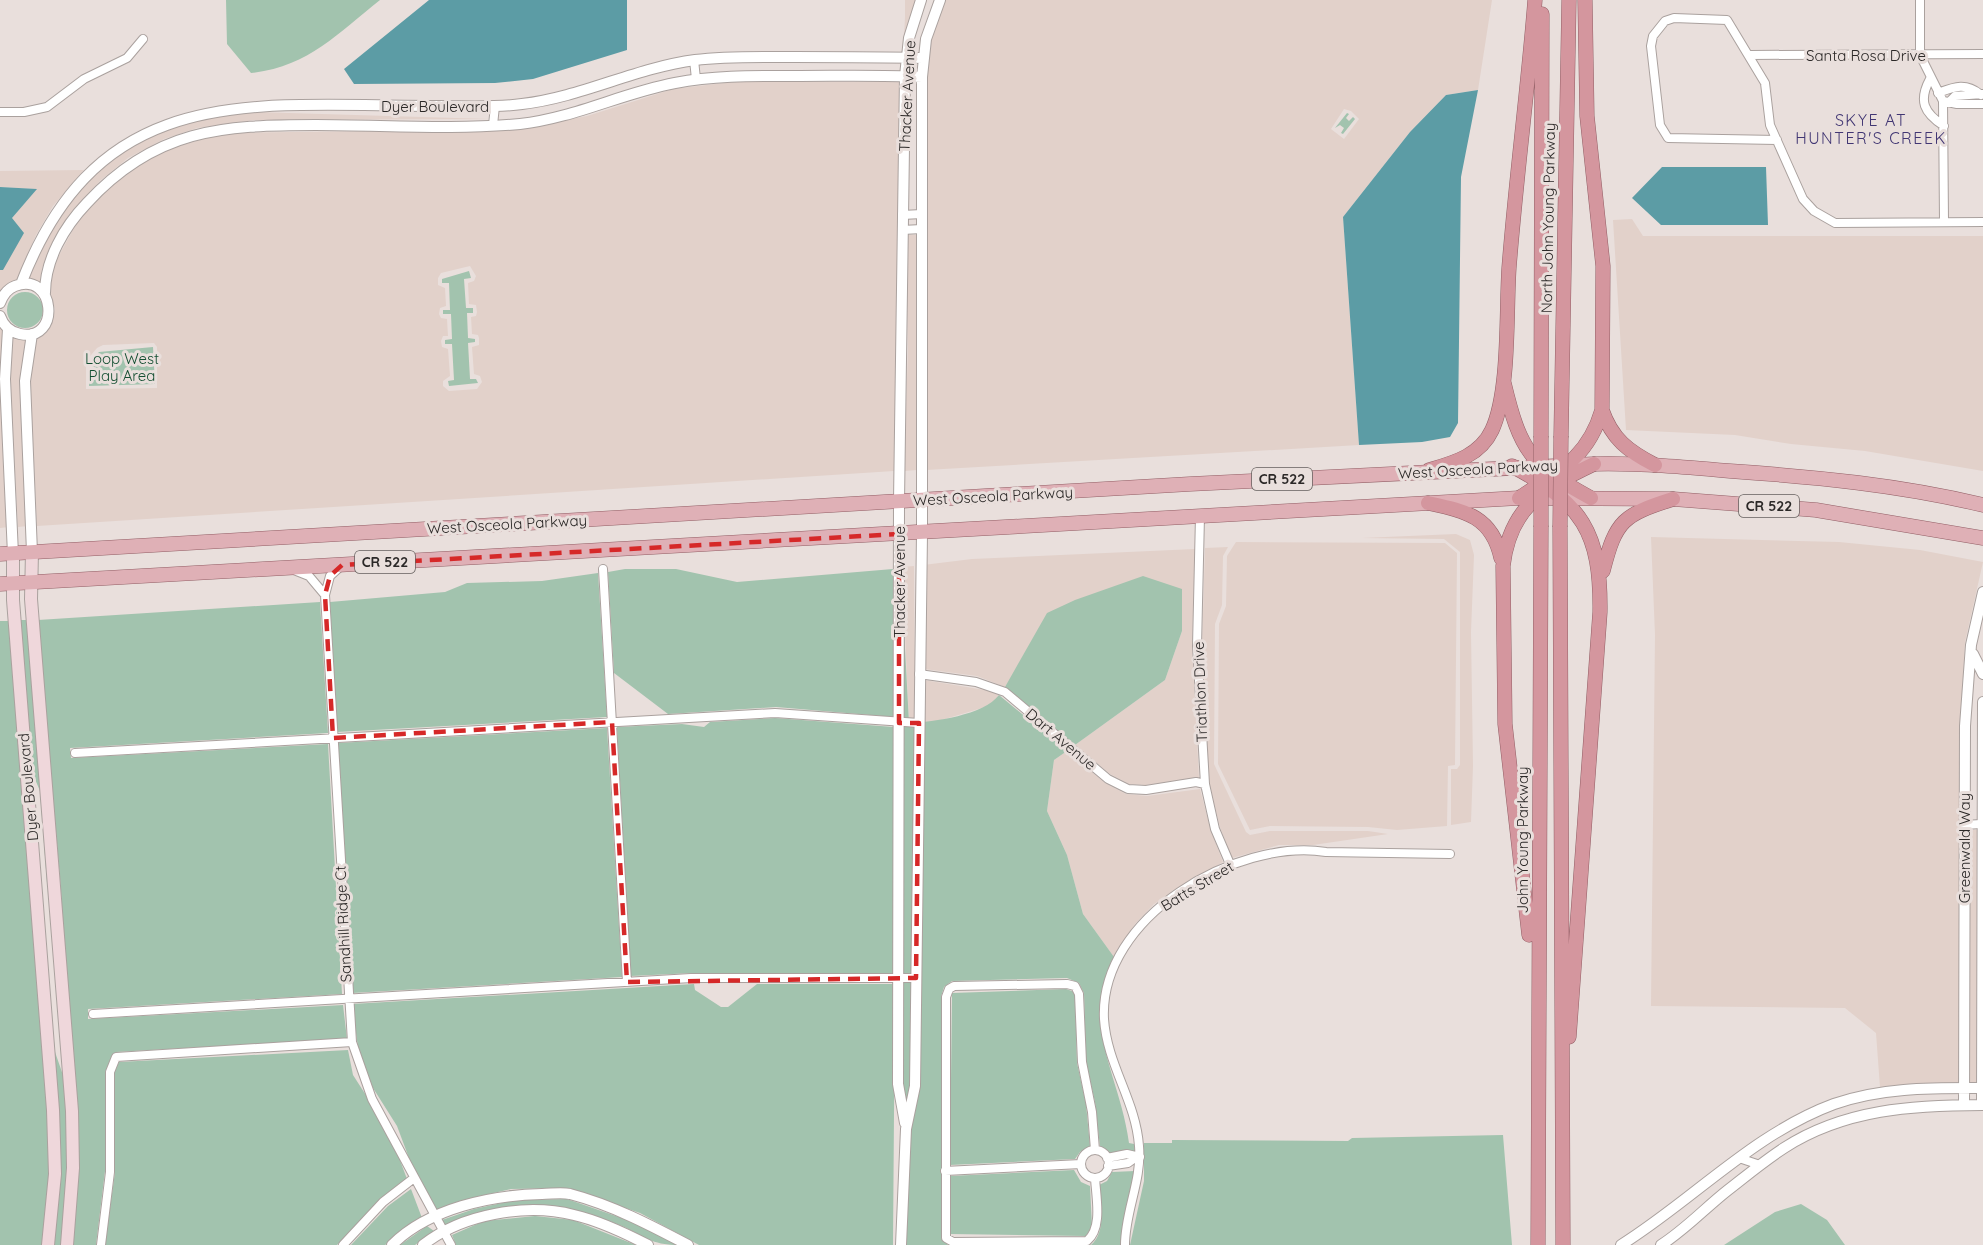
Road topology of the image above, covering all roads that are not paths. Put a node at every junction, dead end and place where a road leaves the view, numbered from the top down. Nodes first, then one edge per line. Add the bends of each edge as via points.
1 (921, 0) edge
2 (939, 0) edge
3 (1535, 0) edge
4 (1542, 0) edge
5 (1569, 0) edge
6 (1585, 0) edge
7 (1920, 0) edge
8 (143, 39) dead end
9 (1983, 54) edge
10 (1750, 55) junction
11 (1920, 55) junction
12 (906, 58) junction
13 (923, 58) junction
14 (694, 60) junction
15 (905, 76) junction
16 (922, 76) junction
17 (1930, 79) junction
18 (696, 80) junction
19 (1944, 98) junction
20 (1982, 98) edge
21 (495, 106) junction
22 (0, 112) edge
23 (493, 125) junction
24 (1944, 126) junction
25 (1777, 140) junction
26 (922, 214) junction
27 (902, 215) junction
28 (1944, 222) junction
29 (1983, 222) edge
30 (922, 229) junction
31 (902, 230) junction
32 (21, 284) junction
33 (45, 293) junction
34 (1, 299) edge
35 (0, 316) edge
36 (8, 329) junction
37 (32, 334) junction
38 (1503, 378) junction
39 (1602, 410) junction
40 (1541, 436) joint
41 (1570, 464) junction
42 (1594, 464) junction
43 (1539, 465) junction
44 (1655, 465) junction
45 (1512, 466) junction
46 (1429, 470) junction
47 (1551, 482) junction
48 (1519, 498) junction
49 (1534, 498) junction
50 (1562, 498) junction
51 (1591, 498) junction
52 (1673, 499) junction
53 (921, 500) junction
54 (899, 501) junction
55 (1428, 503) junction
56 (1983, 505) edge
57 (1200, 516) junction
58 (922, 533) junction
59 (899, 534) junction
60 (1983, 538) edge
61 (32, 552) junction
62 (7, 554) edge
63 (342, 565) junction
64 (1503, 566) junction
65 (288, 568) junction
66 (603, 569) dead end
67 (32, 582) junction
68 (1601, 582) junction
69 (6, 584) edge
70 (1983, 592) edge
71 (325, 595) junction
72 (1971, 645) junction
73 (919, 674) junction
74 (1983, 674) edge
75 (1983, 702) edge
76 (612, 722) junction
77 (899, 723) junction
78 (919, 723) junction
79 (333, 738) junction
80 (75, 753) dead end
81 (27, 774) junction
82 (1204, 784) junction
83 (1981, 824) junction
84 (1964, 825) junction
85 (899, 838) junction
86 (917, 838) junction
87 (1450, 854) dead end
88 (1230, 864) junction
89 (55, 893) junction
90 (38, 912) junction
91 (1537, 975) junction
92 (899, 978) junction
93 (916, 978) junction
94 (627, 982) junction
95 (347, 999) junction
96 (93, 1014) dead end
97 (352, 1042) junction
98 (69, 1076) junction
99 (1965, 1088) junction
100 (1982, 1088) edge
101 (1965, 1105) junction
102 (1983, 1105) edge
103 (906, 1129) junction
104 (1561, 1132) junction
105 (1095, 1150) junction
106 (1137, 1158) junction
107 (1739, 1158) junction
108 (1108, 1162) junction
109 (1081, 1164) junction
110 (1760, 1165) junction
111 (945, 1171) junction
112 (414, 1178) junction
113 (1095, 1178) junction
114 (437, 1216) junction
115 (445, 1232) junction
116 (48, 1245) edge
117 (67, 1245) edge
118 (101, 1245) edge
119 (343, 1245) edge
120 (392, 1245) edge
121 (423, 1245) edge
122 (451, 1245) edge
123 (648, 1245) edge
124 (688, 1245) edge
125 (901, 1245) edge
126 (1125, 1245) edge
127 (1538, 1245) edge
128 (1563, 1245) edge
129 (1622, 1245) edge
130 (1661, 1245) edge

1 - 12 street, Thacker Avenue
2 - 13 street, Thacker Avenue
3 - 38 highway via 1509,267
4 - 40 highway, North John Young Parkway
5 - 104 highway, North John Young Parkway, bridge via 1560,527
6 - 39 highway via 1587,116 1603,266
7 - 11 street
8 - 22 street via 128,58 84,80 47,107
9 - 11 street, Santa Rosa Drive
10 - 11 street, Santa Rosa Drive
10 - 25 street via 1765,83 1768,117
10 - 25 street via 1727,20 1665,21 1653,36 1651,46 1660,125 1663,133 1675,140
11 - 17 street
12 - 13 street, Dyer Boulevard
12 - 14 street, Dyer Boulevard
12 - 15 street, Thacker Avenue
13 - 16 street, Thacker Avenue
14 - 18 street
14 - 21 street, Dyer Boulevard via 639,72 565,97
15 - 16 street, Dyer Boulevard
15 - 18 street, Dyer Boulevard via 732,76
15 - 27 street, Thacker Avenue
16 - 26 street, Thacker Avenue
17 - 19 street
17 - 24 street via 1924,106 1929,116
18 - 23 street, Dyer Boulevard via 645,90 562,117
19 - 20 street via 1957,104
19 - 20 street via 1956,86 1974,89
19 - 24 street
21 - 23 street
21 - 32 street, Dyer Boulevard via 256,106 193,115 153,130 122,147 84,177 57,208
23 - 33 street, Dyer Boulevard via 254,125 207,131 166,144 130,163 77,213 46,270
24 - 28 street
25 - 28 street via 1803,199 1824,219 1835,223
26 - 27 street
26 - 30 street, Thacker Avenue
27 - 31 street, Thacker Avenue
28 - 29 street
30 - 31 street
30 - 53 street, Thacker Avenue
31 - 54 street, Thacker Avenue
32 - 33 street via 38,287
32 - 34 street via 13,286
33 - 37 street, Dyer Boulevard via 51,308 47,322
35 - 36 street
36 - 37 street via 15,334
36 - 62 street, Dyer Boulevard
37 - 61 street, Dyer Boulevard via 25,381
38 - 43 highway via 1520,439
38 - 46 highway via 1495,420 1484,442 1461,460
39 - 41 highway via 1596,430
39 - 44 highway via 1614,436 1632,453
40 - 91 highway, John Young Parkway, bridge
41 - 42 main road, West Osceola Parkway / CR 522
41 - 43 main road, West Osceola Parkway / CR 522
41 - 47 highway
42 - 44 main road, West Osceola Parkway / CR 522
42 - 47 highway
43 - 45 main road, West Osceola Parkway / CR 522
43 - 47 highway
44 - 56 main road, West Osceola Parkway / CR 522 via 1836,479
45 - 46 main road, West Osceola Parkway / CR 522
45 - 47 highway
46 - 53 main road, West Osceola Parkway / CR 522
47 - 48 highway
47 - 49 highway
47 - 50 highway
47 - 51 highway
48 - 49 main road, West Osceola Parkway / CR 522
48 - 55 main road, West Osceola Parkway / CR 522
49 - 50 main road, West Osceola Parkway / CR 522
49 - 64 highway via 1509,533
50 - 51 main road, West Osceola Parkway / CR 522
50 - 68 highway via 1588,531 1598,556
51 - 52 main road, West Osceola Parkway / CR 522
52 - 60 main road, West Osceola Parkway / CR 522 via 1816,510
52 - 68 highway via 1642,509 1622,522 1610,545
53 - 54 main road, West Osceola Parkway / CR 522
53 - 58 street, Thacker Avenue
54 - 59 street, Thacker Avenue
54 - 61 main road, West Osceola Parkway / CR 522
55 - 57 main road, West Osceola Parkway / CR 522
55 - 64 highway via 1460,510 1484,524 1498,545
57 - 58 main road, West Osceola Parkway / CR 522
57 - 82 street, Triathlon Drive via 1197,646
58 - 59 main road, West Osceola Parkway / CR 522
58 - 73 street, Thacker Avenue
59 - 63 main road, West Osceola Parkway / CR 522
59 - 77 street, Thacker Avenue
61 - 62 main road, West Osceola Parkway / CR 522
61 - 67 main road, Dyer Boulevard
62 - 69 main road, Dyer Boulevard
63 - 65 main road, West Osceola Parkway / CR 522
63 - 71 street via 330,576
64 - 91 highway via 1505,724
65 - 67 main road, West Osceola Parkway / CR 522
65 - 71 street via 309,576
66 - 76 street
67 - 69 main road, West Osceola Parkway / CR 522
67 - 89 main road, Dyer Boulevard
68 - 104 highway
69 - 81 main road, Dyer Boulevard
70 - 72 street, Greenwald Way
71 - 79 street, Sandhill Ridge Ct
72 - 74 street
72 - 84 street, Greenwald Way
73 - 78 street, Thacker Avenue
73 - 82 street, Dart Avenue via 976,682 1005,692 1108,779 1128,789
75 - 83 street, Greenwald Way
76 - 77 street via 776,713
76 - 79 street
76 - 94 street
77 - 78 street
77 - 85 street, Thacker Avenue
78 - 86 street, Thacker Avenue
79 - 80 street
79 - 95 street, Sandhill Ridge Ct
81 - 89 main road via 35,791 42,884
81 - 90 main road, Dyer Boulevard
82 - 88 street, Triathlon Drive via 1215,829
83 - 84 street
83 - 100 street, Greenwald Way
84 - 99 street, Greenwald Way
85 - 86 street
85 - 92 street, Thacker Avenue
86 - 93 street, Thacker Avenue
87 - 88 street, Batts Street via 1280,850
88 - 106 street, Batts Street via 1157,908 1123,949 1112,972 1105,1005 1106,1039 1138,1133
89 - 98 main road, Dyer Boulevard
90 - 98 main road via 51,935 59,1052
90 - 116 main road, Dyer Boulevard via 55,1163
91 - 127 highway, John Young Parkway
92 - 93 street
92 - 94 street via 690,978
92 - 103 street, Thacker Avenue via 898,1084
93 - 103 street, Thacker Avenue via 915,1086
94 - 95 street
95 - 96 street
95 - 97 street, Sandhill Ridge Ct
97 - 112 street, Sandhill Ridge Ct via 372,1099
97 - 118 street via 116,1057 110,1072 110,1172
98 - 117 main road, Dyer Boulevard via 73,1168
99 - 100 street
99 - 101 street, Greenwald Way
99 - 107 street via 1887,1091 1834,1104 1782,1128
100 - 102 street, Greenwald Way
101 - 102 street
101 - 110 street via 1887,1109 1851,1118 1785,1147
103 - 125 street, Thacker Avenue
104 - 128 highway
105 - 108 street
105 - 109 street via 1085,1154
105 - 111 street via 1082,1062 1079,994 1075,986 954,986 946,997
106 - 108 street via 1127,1154
106 - 126 street, Batts Street via 1138,1180
107 - 110 street
107 - 129 street
108 - 113 street via 1105,1173
109 - 111 street
109 - 113 street via 1083,1172
110 - 130 street
111 - 113 street via 946,1238 953,1242 1087,1241 1097,1227
112 - 114 street, Sandhill Ridge Ct
112 - 119 street via 383,1202
114 - 115 street, Sandhill Ridge Ct
114 - 120 street
114 - 124 street via 515,1194 567,1193 638,1218
115 - 121 street
115 - 122 street, Sandhill Ridge Ct
115 - 123 street via 483,1216 536,1210 574,1215

